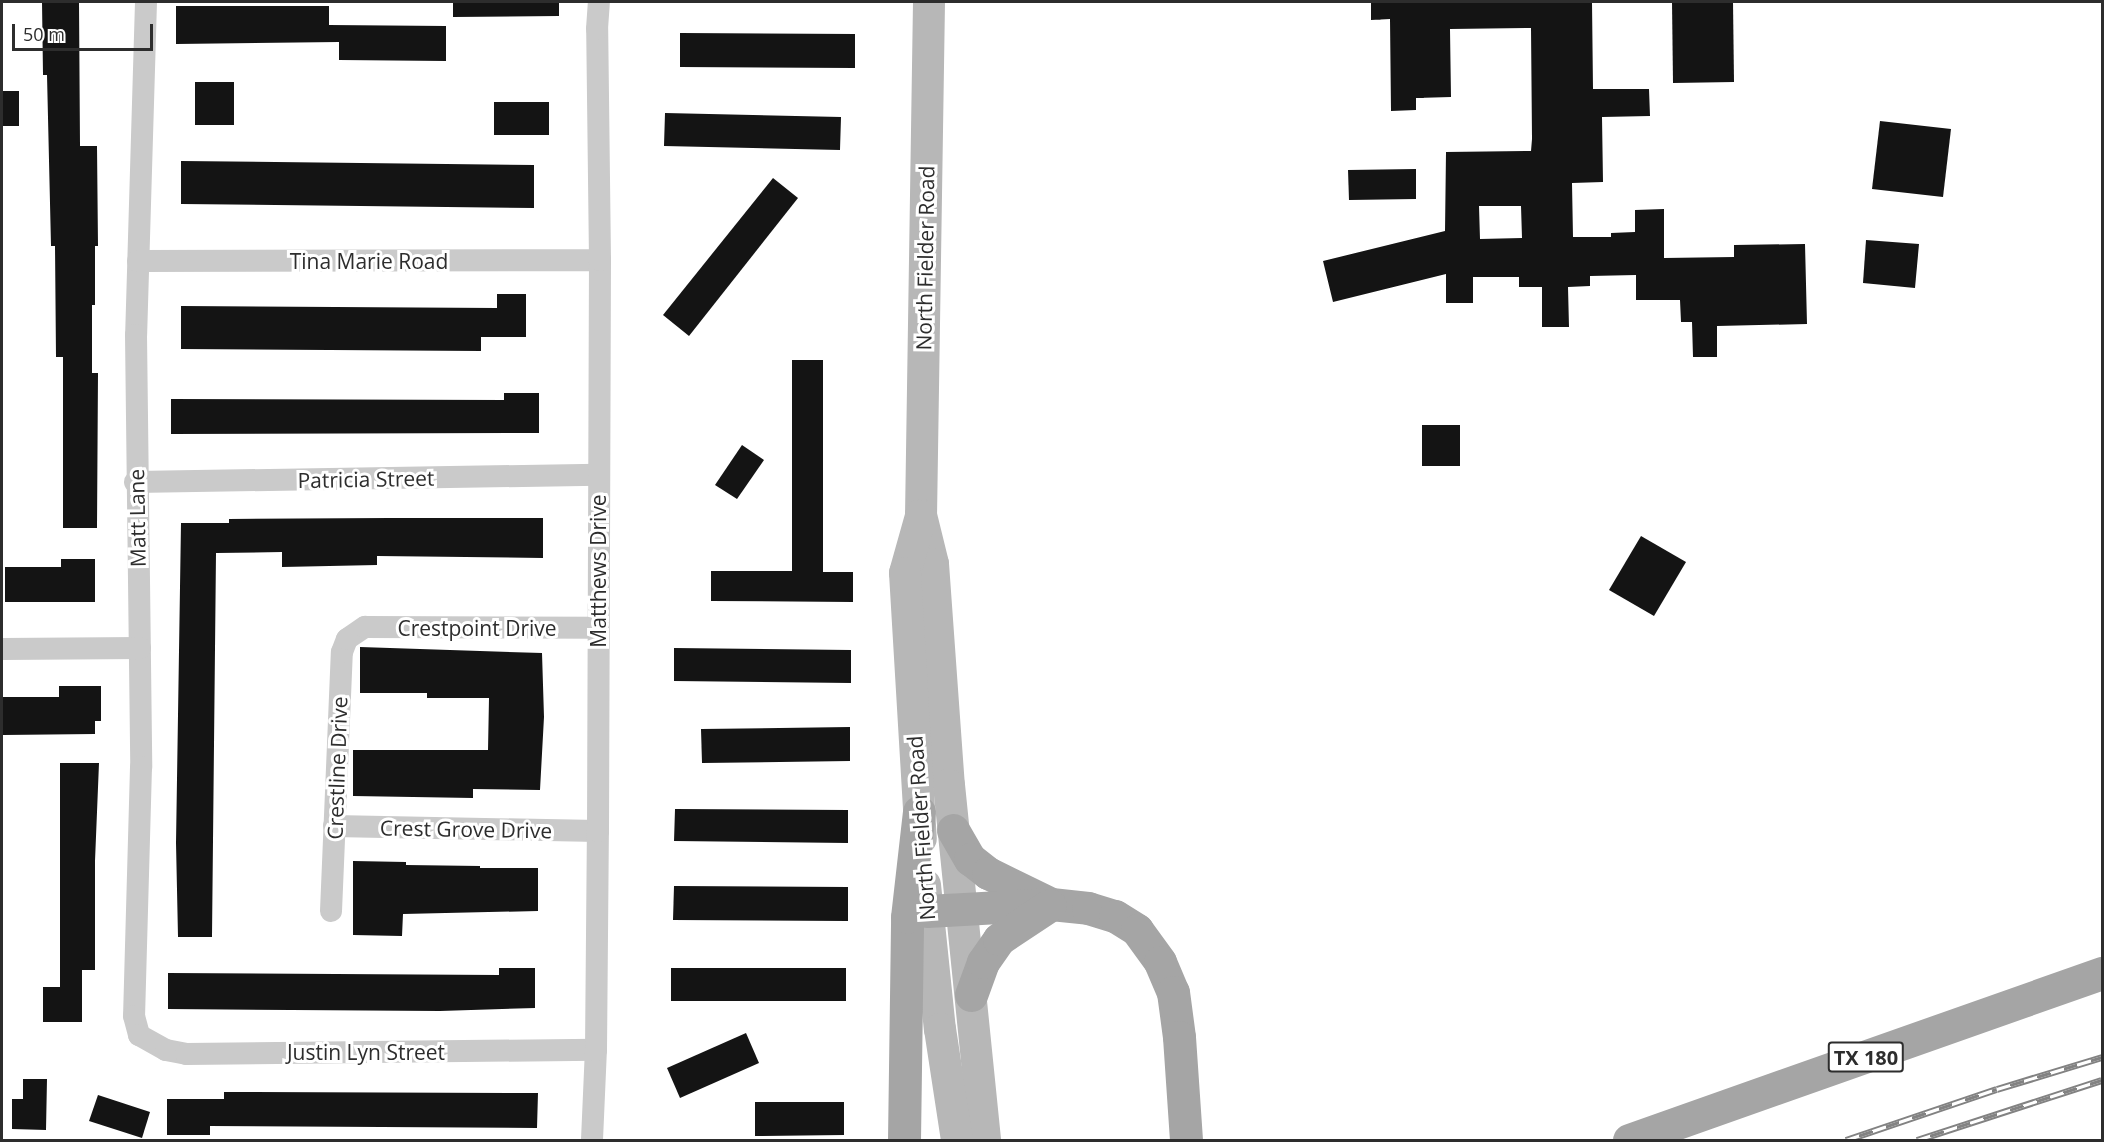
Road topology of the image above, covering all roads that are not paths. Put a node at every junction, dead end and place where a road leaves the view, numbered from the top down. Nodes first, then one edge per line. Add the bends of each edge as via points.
1 (146, 2) edge
2 (599, 2) edge
3 (929, 2) edge
4 (600, 260) junction
5 (138, 261) junction
6 (598, 475) junction
7 (135, 482) junction
8 (921, 515) junction
9 (598, 628) junction
10 (356, 631) joint
11 (140, 648) junction
12 (2, 649) edge
13 (919, 812) junction
14 (334, 826) junction
15 (953, 830) junction
16 (598, 831) junction
17 (1051, 904) junction
18 (963, 909) junction
19 (331, 911) dead end
20 (927, 911) junction
21 (2103, 973) edge
22 (971, 995) junction
23 (139, 1035) joint
24 (596, 1050) junction
25 (592, 1140) edge
26 (904, 1140) edge
27 (957, 1140) edge
28 (985, 1140) edge
29 (1186, 1140) edge
30 (1629, 1140) edge

1 - 5 street, Matt Lane
2 - 4 street, Matthews Drive
3 - 8 main road, North Fielder Road
4 - 5 street, Tina Marie Road
4 - 6 street, Matthews Drive
5 - 7 street, Matt Lane
6 - 7 street, Patricia Street
6 - 9 street, Matthews Drive
7 - 11 street, Matt Lane
8 - 13 main road, North Fielder Road via 905,573
8 - 15 main road, North Fielder Road via 933,564
9 - 10 street, Crestpoint Drive via 365,627
9 - 16 street, Matthews Drive
10 - 14 street, Crestline Drive via 347,639 342,652
11 - 12 street
11 - 23 street, Matt Lane via 134,1017
13 - 20 main road, North Fielder Road
13 - 26 main road via 907,917
14 - 16 street, Crest Grove Drive
14 - 19 street, Crestline Drive
15 - 17 main road via 970,859 988,873
15 - 18 main road, North Fielder Road
16 - 24 street, Matthews Drive
17 - 18 main road
17 - 22 main road via 999,939 983,962
17 - 29 main road via 1115,915 1137,930 1160,962 1174,1003
18 - 20 main road
18 - 22 main road, North Fielder Road
20 - 27 main road, North Fielder Road
21 - 30 main road, TX 180
22 - 28 main road, North Fielder Road
23 - 24 street, Justin Lyn Street via 166,1050 186,1054
24 - 25 street, Matthews Drive

